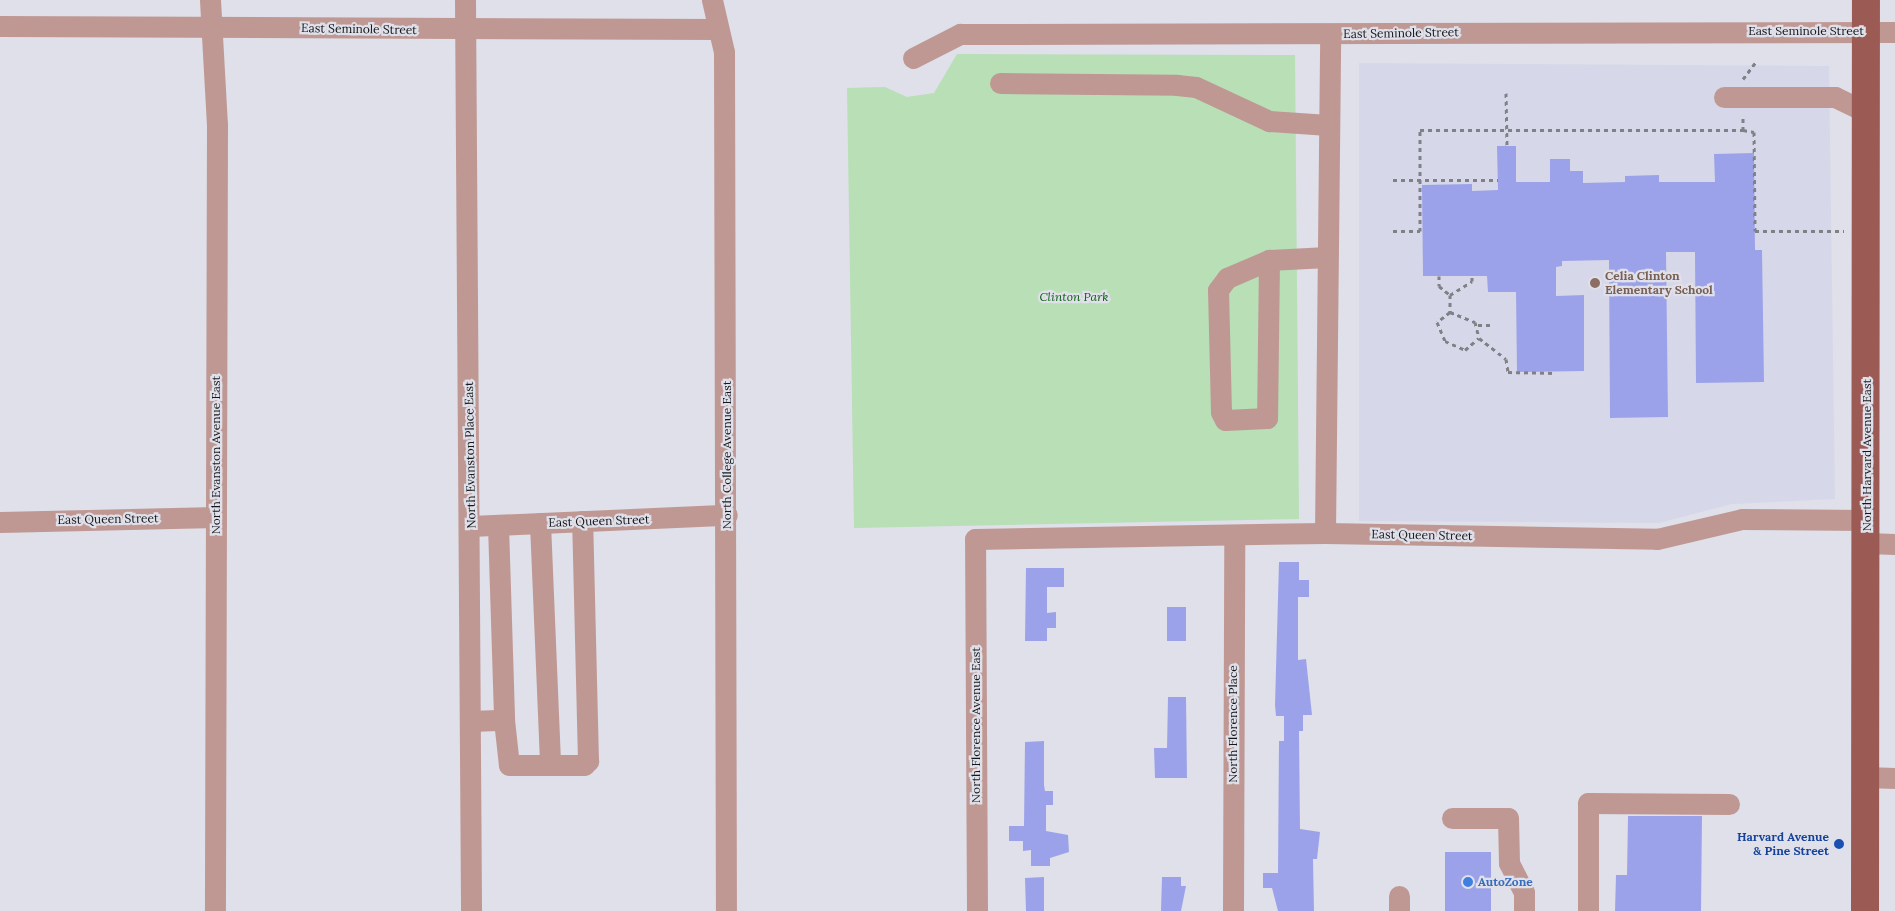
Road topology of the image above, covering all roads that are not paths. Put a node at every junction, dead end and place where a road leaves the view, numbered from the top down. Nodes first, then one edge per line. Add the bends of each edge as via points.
1 (210, 0) edge
2 (465, 0) edge
3 (712, 0) edge
4 (1866, 0) edge
5 (0, 26) edge
6 (210, 27) junction
7 (717, 28) junction
8 (465, 30) junction
9 (1866, 32) junction
10 (1895, 32) edge
11 (1330, 34) junction
12 (913, 58) dead end
13 (1000, 83) dead end
14 (1733, 97) road end
15 (1866, 112) junction
16 (1328, 125) junction
17 (1327, 257) junction
18 (1269, 260) junction
19 (727, 515) junction
20 (216, 517) junction
21 (582, 521) junction
22 (0, 522) edge
23 (540, 523) junction
24 (498, 525) junction
25 (471, 526) junction
26 (1866, 532) junction
27 (1325, 533) junction
28 (1234, 537) junction
29 (975, 539) joint
30 (1895, 544) edge
31 (504, 720) junction
32 (471, 721) junction
33 (550, 765) junction
34 (1866, 778) junction
35 (1895, 778) edge
36 (1729, 804) dead end
37 (1452, 818) dead end
38 (215, 911) edge
39 (471, 911) edge
40 (726, 911) edge
41 (977, 911) edge
42 (1233, 911) edge
43 (1524, 911) edge
44 (1588, 911) edge
45 (1866, 911) edge

1 - 6 street, North Evanston Avenue East
2 - 8 street, North Evanston Place East
3 - 7 street, North College Avenue East
4 - 9 main road, North Harvard Avenue East
5 - 6 street, East Seminole Street
6 - 8 street, East Seminole Street
6 - 20 street, North Evanston Avenue East via 217,124
7 - 8 street, East Seminole Street
7 - 19 street, North College Avenue East via 724,52
8 - 25 street, North Evanston Place East
9 - 10 street, East Seminole Street
9 - 11 street, East Seminole Street
9 - 15 main road, North Harvard Avenue East
11 - 12 street, East Seminole Street via 960,34
11 - 16 street
13 - 16 street via 1187,86 1269,120
14 - 15 street via 1835,97
15 - 26 main road, North Harvard Avenue East
16 - 17 street
17 - 18 street
17 - 27 street
18 - 18 street via 1227,278 1218,290 1220,412 1225,420 1267,418
19 - 21 street, East Queen Street
19 - 40 street, North College Avenue East
20 - 22 street, East Queen Street
20 - 38 street, North Evanston Avenue East
21 - 23 street, East Queen Street
21 - 33 street via 588,761 584,766
23 - 24 street, East Queen Street
23 - 33 street
24 - 25 street, East Queen Street
24 - 31 street
25 - 32 street, North Evanston Place East
26 - 27 street, East Queen Street via 1742,519 1657,539
26 - 30 street, East Queen Street
26 - 34 main road, North Harvard Avenue East
27 - 28 street, East Queen Street
28 - 29 street, East Queen Street
28 - 42 street, North Florence Place
29 - 41 street, North Florence Avenue East
31 - 32 street
31 - 33 street via 509,765
32 - 39 street, North Evanston Place East
34 - 35 street
34 - 45 main road, North Harvard Avenue East
36 - 44 street via 1588,803
37 - 43 street via 1508,818 1509,863 1524,892

